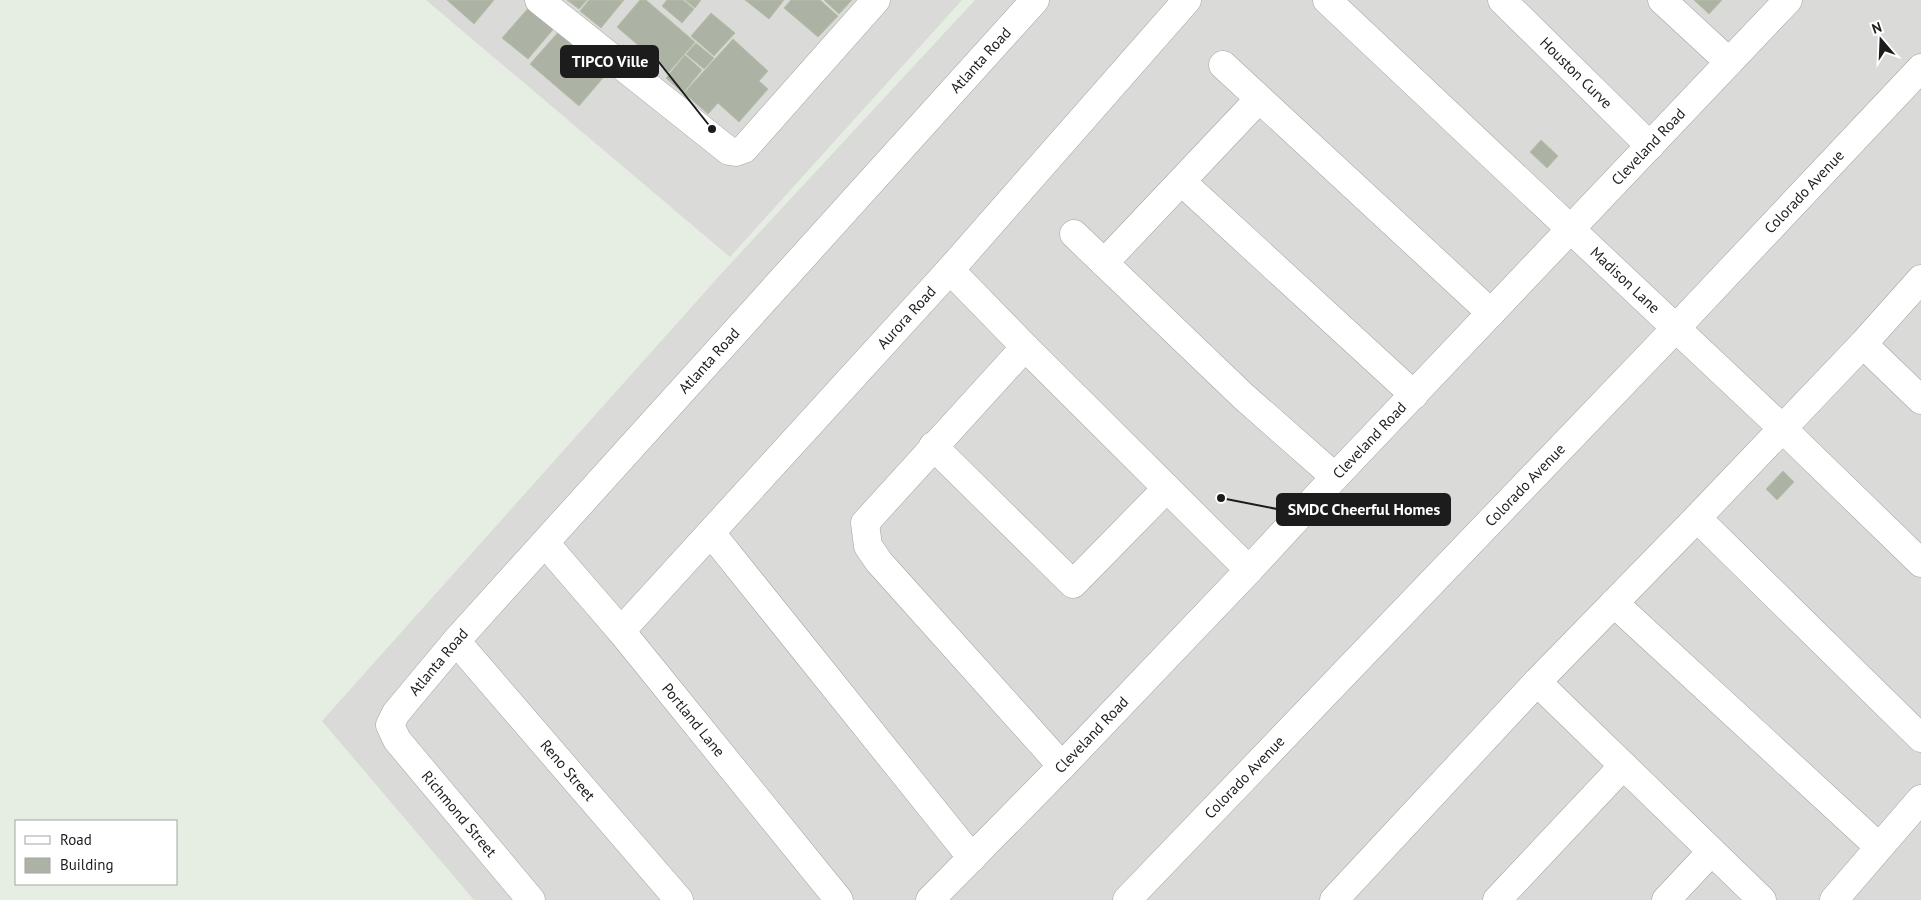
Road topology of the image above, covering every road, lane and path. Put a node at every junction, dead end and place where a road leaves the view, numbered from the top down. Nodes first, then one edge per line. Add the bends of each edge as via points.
1 (539, 0) edge
2 (876, 0) edge
3 (1035, 0) edge
4 (1188, 0) edge
5 (1327, 0) edge
6 (1502, 0) edge
7 (1662, 0) edge
8 (1788, 0) edge
9 (1729, 62) junction
10 (1223, 65) dead end
11 (1921, 68) edge
12 (1259, 100) junction
13 (1650, 146) junction
14 (1182, 182) junction
15 (1570, 230) junction
16 (1074, 234) dead end
17 (1104, 263) junction
18 (950, 270) junction
19 (1921, 279) edge
20 (1491, 313) junction
21 (1676, 328) junction
22 (1863, 344) junction
23 (1025, 347) junction
24 (1414, 394) junction
25 (1921, 400) edge
26 (1782, 428) junction
27 (934, 446) junction
28 (1335, 477) junction
29 (1167, 488) junction
30 (1697, 518) junction
31 (711, 533) junction
32 (545, 543) junction
33 (1921, 563) edge
34 (1249, 570) junction
35 (1614, 603) junction
36 (621, 631) junction
37 (456, 641) junction
38 (1537, 682) junction
39 (390, 725) joint
40 (1921, 738) edge
41 (1062, 766) junction
42 (1623, 766) junction
43 (1921, 799) edge
44 (1879, 847) junction
45 (1711, 852) junction
46 (972, 858) junction
47 (531, 900) edge
48 (679, 900) edge
49 (839, 900) edge
50 (930, 900) edge
51 (1127, 900) edge
52 (1334, 900) edge
53 (1497, 900) edge
54 (1666, 900) edge
55 (1762, 900) edge
56 (1834, 900) edge

1 - 2 street via 730,152 744,149
3 - 32 street, Atlanta Road
4 - 18 street, Aurora Road
5 - 15 street, Madison Lane
6 - 13 street, Houston Curve
7 - 9 street
8 - 9 street, Cleveland Road
9 - 13 street, Cleveland Road
10 - 12 street
11 - 21 street, Colorado Avenue
12 - 14 street
12 - 20 street
13 - 15 street, Cleveland Road
14 - 17 street
14 - 24 street
15 - 20 street, Cleveland Road
15 - 21 street, Madison Lane
16 - 17 street
17 - 28 street via 1243,396
18 - 23 street
18 - 31 street, Aurora Road
19 - 22 street
20 - 24 street, Cleveland Road
21 - 26 street, Madison Lane
21 - 51 street, Colorado Avenue
22 - 25 street
22 - 26 street
23 - 27 street
23 - 29 street
24 - 28 street, Cleveland Road
26 - 30 street
26 - 33 street, Madison Lane
27 - 29 street via 1073,584
27 - 41 street via 865,523 868,546
28 - 34 street, Cleveland Road
29 - 34 street
30 - 35 street
30 - 40 street
31 - 36 street, Aurora Road
31 - 46 street
32 - 36 street, Portland Lane
32 - 37 street, Atlanta Road
34 - 41 street, Cleveland Road
35 - 38 street
35 - 44 street
36 - 49 street, Portland Lane
37 - 39 street, Atlanta Road via 396,713
37 - 48 street, Reno Street
38 - 42 street
38 - 52 street
39 - 47 street, Richmond Street via 397,740
41 - 46 street, Cleveland Road
42 - 45 street
42 - 53 street
43 - 44 street
44 - 56 street
45 - 54 street
45 - 55 street
46 - 50 street, Cleveland Road

